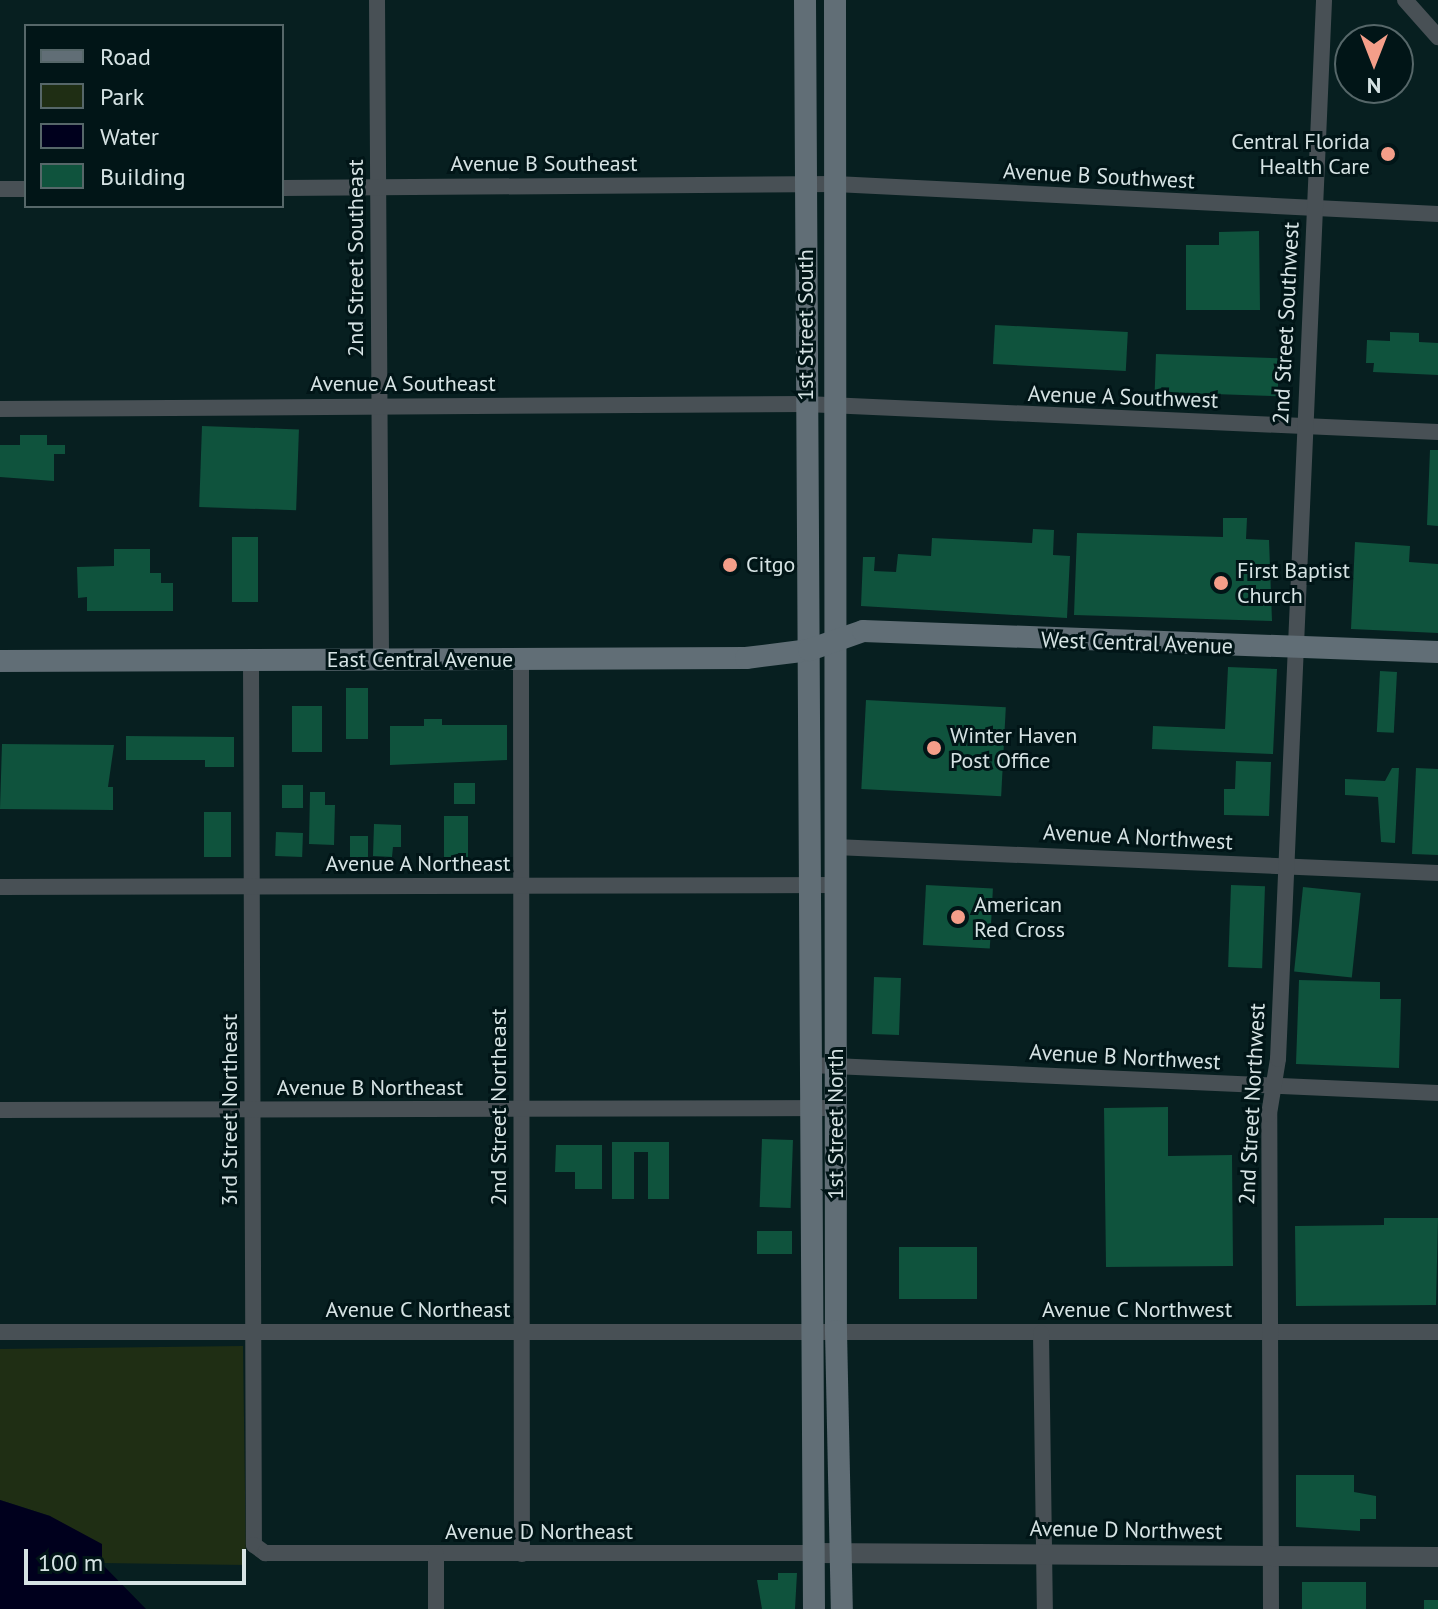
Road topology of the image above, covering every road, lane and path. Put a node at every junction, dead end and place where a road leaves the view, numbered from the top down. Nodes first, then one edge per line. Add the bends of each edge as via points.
1 (377, 0) edge
2 (805, 0) edge
3 (835, 0) edge
4 (1324, 0) edge
5 (1405, 0) edge
6 (1438, 37) edge
7 (835, 184) junction
8 (807, 185) junction
9 (377, 187) junction
10 (284, 188) edge
11 (0, 189) edge
12 (24, 189) edge
13 (1313, 207) junction
14 (1438, 214) edge
15 (806, 404) junction
16 (379, 406) junction
17 (837, 406) junction
18 (0, 409) edge
19 (1303, 426) junction
20 (1438, 432) edge
21 (837, 639) junction
22 (1296, 649) junction
23 (809, 650) junction
24 (1438, 652) edge
25 (381, 660) junction
26 (521, 660) junction
27 (0, 661) edge
28 (251, 661) junction
29 (835, 847) junction
30 (1286, 866) junction
31 (1438, 873) edge
32 (810, 885) junction
33 (835, 885) junction
34 (521, 886) junction
35 (0, 887) edge
36 (252, 887) junction
37 (811, 1065) junction
38 (836, 1065) junction
39 (1274, 1087) junction
40 (1438, 1093) edge
41 (836, 1108) junction
42 (252, 1109) junction
43 (810, 1109) junction
44 (0, 1110) edge
45 (521, 1110) junction
46 (252, 1331) junction
47 (836, 1331) junction
48 (0, 1332) edge
49 (520, 1332) junction
50 (809, 1332) junction
51 (1269, 1332) junction
52 (1438, 1332) edge
53 (1041, 1333) junction
54 (265, 1553) joint
55 (813, 1553) junction
56 (841, 1553) junction
57 (1044, 1553) junction
58 (436, 1554) junction
59 (522, 1554) junction
60 (1270, 1556) junction
61 (1438, 1557) edge
62 (436, 1609) edge
63 (814, 1609) edge
64 (842, 1609) edge
65 (1045, 1609) edge
66 (1271, 1609) edge

1 - 9 street, 2nd Street Southeast
2 - 8 main road, 1st Street South
3 - 7 main road, 1st Street South
4 - 13 street, 2nd Street Southwest
5 - 6 street
7 - 8 street, Avenue B Southwest
7 - 13 street, Avenue B Southwest
7 - 17 main road, 1st Street South
8 - 9 street, Avenue B Southeast
8 - 15 main road, 1st Street South
9 - 10 street, Avenue B Southeast
9 - 16 street, 2nd Street Southeast
11 - 12 street
13 - 14 street, Avenue B Southwest
13 - 19 street, 2nd Street Southwest
15 - 16 street, Avenue A Southeast
15 - 17 street, Avenue A Southwest
15 - 23 main road, 1st Street South
16 - 18 street, Avenue A Southeast
16 - 25 street, 2nd Street Southeast
17 - 19 street, Avenue A Southwest
17 - 21 main road, 1st Street South
19 - 20 street, Avenue A Southwest
19 - 22 street, 2nd Street Southwest
21 - 22 main road, West Central Avenue via 863,631
21 - 23 main road, East Central Avenue
21 - 29 main road, 1st Street North
22 - 24 main road, West Central Avenue
22 - 30 street, 2nd Street Northwest
23 - 26 main road, East Central Avenue via 746,658
23 - 32 main road, 1st Street North
25 - 26 main road, East Central Avenue
25 - 28 main road, East Central Avenue
26 - 34 street, 2nd Street Northeast
27 - 28 main road, East Central Avenue
28 - 36 street, 3rd Street Northeast
29 - 30 street, Avenue A Northwest
29 - 33 main road, 1st Street North
30 - 31 street, Avenue A Northwest
30 - 39 street, 2nd Street Northwest
32 - 33 street, Avenue A Northeast
32 - 34 street, Avenue A Northeast
32 - 37 main road, 1st Street North
33 - 38 main road, 1st Street North
34 - 36 street, Avenue A Northeast
34 - 45 street, 2nd Street Northeast
35 - 36 street, Avenue A Northeast
36 - 42 street, 3rd Street Northeast
37 - 38 street, Avenue B Northwest
37 - 43 main road, 1st Street North
38 - 39 street, Avenue B Northwest
38 - 41 main road, 1st Street North
39 - 40 street, Avenue B Northwest
39 - 51 street, 2nd Street Northwest
41 - 43 street, Avenue B Northeast
41 - 47 main road, 1st Street North
42 - 44 street, Avenue B Northeast
42 - 45 street, Avenue B Northeast
42 - 46 street, 3rd Street Northeast
43 - 45 street, Avenue B Northeast
43 - 50 main road, 1st Street North
45 - 49 street, 2nd Street Northeast
46 - 48 street, Avenue C Northeast
46 - 49 street, Avenue C Northeast
46 - 54 street, 3rd Street Northeast via 253,1532 254,1545
47 - 50 street, Avenue C Northeast
47 - 53 street, Avenue C Northwest
47 - 56 main road, 1st Street North
49 - 50 street, Avenue C Northeast
49 - 59 street, 2nd Street Northeast
50 - 55 main road, 1st Street North
51 - 52 street, Avenue C Northwest
51 - 53 street, Avenue C Northwest
51 - 60 street, 2nd Street Northwest
53 - 57 street
54 - 58 street, Avenue D Northeast
55 - 56 street, Avenue D Northwest
55 - 59 street, Avenue D Northeast
55 - 63 main road, 1st Street North
56 - 57 street, Avenue D Northwest
56 - 64 main road, 1st Street North
57 - 60 street, Avenue D Northwest
57 - 65 street
58 - 59 street, Avenue D Northeast
58 - 62 street
60 - 61 street, Avenue D Northwest
60 - 66 street, 2nd Street Northwest

